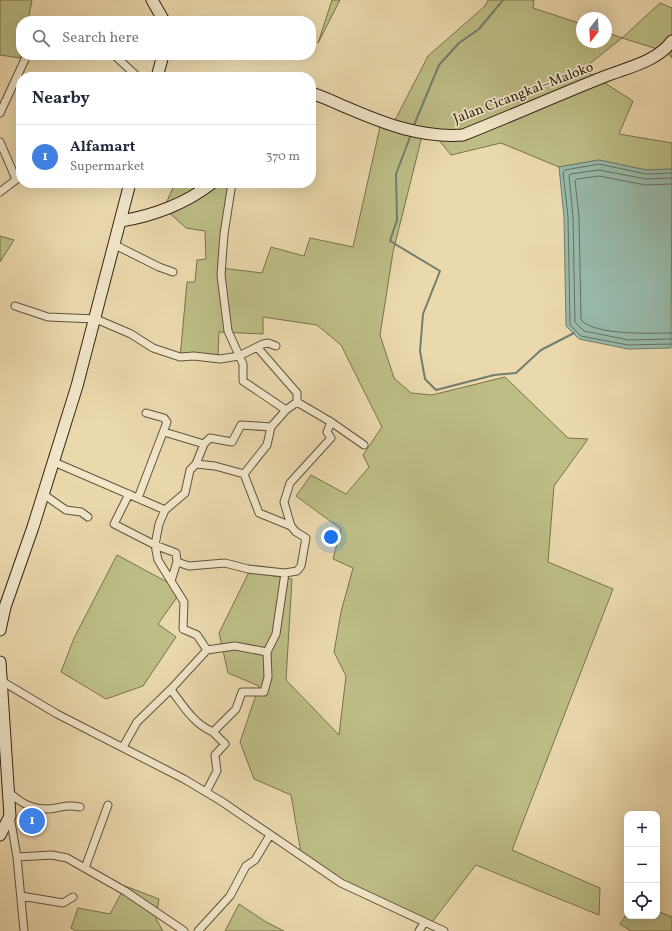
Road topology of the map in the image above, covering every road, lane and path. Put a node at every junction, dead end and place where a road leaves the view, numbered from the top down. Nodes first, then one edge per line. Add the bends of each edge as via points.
1 (152, 0) edge
2 (158, 16) edge
3 (672, 41) edge
4 (25, 60) edge
5 (119, 60) edge
6 (162, 60) edge
7 (19, 72) edge
8 (133, 72) edge
9 (158, 72) edge
10 (16, 79) edge
11 (316, 96) edge
12 (0, 113) edge
13 (0, 142) edge
14 (16, 171) edge
15 (16, 179) edge
16 (129, 188) edge
17 (204, 188) edge
18 (231, 188) edge
19 (0, 192) edge
20 (121, 221) junction
21 (115, 245) junction
22 (173, 272) dead end
23 (15, 306) dead end
24 (96, 320) junction
25 (276, 346) dead end
26 (257, 347) junction
27 (239, 356) junction
28 (297, 402) junction
29 (286, 410) junction
30 (146, 413) dead end
31 (331, 422) junction
32 (271, 427) junction
33 (164, 432) junction
34 (204, 444) junction
35 (364, 445) dead end
36 (54, 462) junction
37 (196, 464) junction
38 (244, 474) junction
39 (43, 494) junction
40 (129, 494) junction
41 (138, 498) junction
42 (165, 510) junction
43 (88, 517) dead end
44 (291, 526) junction
45 (155, 545) junction
46 (176, 562) junction
47 (285, 573) junction
48 (171, 581) junction
49 (0, 630) edge
50 (207, 650) junction
51 (266, 652) junction
52 (0, 662) edge
53 (1, 680) edge
54 (172, 688) junction
55 (213, 732) junction
56 (3, 743) edge
57 (123, 747) junction
58 (206, 792) junction
59 (10, 793) junction
60 (108, 805) dead end
61 (80, 807) dead end
62 (10, 816) junction
63 (0, 835) edge
64 (270, 835) junction
65 (17, 857) junction
66 (85, 868) junction
67 (21, 896) junction
68 (73, 897) dead end
69 (424, 923) junction
70 (24, 931) edge
71 (184, 931) edge
72 (198, 931) edge
73 (418, 931) edge
74 (444, 931) edge

1 - 2 main road
3 - 11 main road, Jalan Cicangkal–Maloko via 654,57 636,66 463,135 442,136 406,130
4 - 7 street
5 - 8 street
6 - 9 main road
10 - 12 street
13 - 14 street
15 - 19 street
16 - 20 main road
17 - 20 main road via 185,201 135,219
18 - 27 street via 221,275 228,331
20 - 21 main road
21 - 22 street via 159,268
21 - 24 main road
23 - 24 street via 48,317
24 - 27 street via 131,334 172,356 220,359
24 - 36 main road
25 - 26 street via 268,343
26 - 27 street
26 - 28 street via 297,393
27 - 29 street via 243,381
28 - 29 street
28 - 31 street
29 - 32 street
30 - 33 street via 166,420
31 - 35 street
31 - 44 street via 327,432 331,438 290,483 284,502
32 - 34 street via 241,425 232,442 210,438
32 - 38 street via 267,445
33 - 34 street
33 - 41 street
34 - 37 street
36 - 39 main road
36 - 40 street
37 - 38 street
37 - 42 street via 190,470 185,492
38 - 44 street via 259,513
39 - 43 street via 66,510 80,512
39 - 49 main road via 5,607
40 - 41 street
40 - 45 street via 114,524
41 - 42 street
42 - 45 street
44 - 47 street via 306,538 301,566 297,571
45 - 46 street via 176,553
45 - 48 street via 158,560
46 - 47 street via 189,566 225,563 248,569
46 - 48 street
47 - 51 street via 276,634
48 - 50 street via 184,602 183,629 197,635
50 - 51 street via 235,646
50 - 54 street
51 - 55 street via 268,677 264,692 242,692 236,709
52 - 53 main road
53 - 56 main road
53 - 57 street via 57,714
54 - 55 street via 194,720 202,728
54 - 57 street via 137,722
55 - 58 street via 225,744 215,755 217,771
56 - 59 main road
57 - 58 street
58 - 64 street
59 - 61 street via 24,805 50,809 68,805
59 - 62 main road
60 - 66 street
62 - 63 main road
62 - 65 street
64 - 69 street via 341,883
64 - 72 street via 255,860 246,866 230,896
65 - 66 street via 52,855 67,858
65 - 67 street
66 - 71 street via 125,891
67 - 68 street via 63,903
67 - 70 street
69 - 73 street
69 - 74 street

